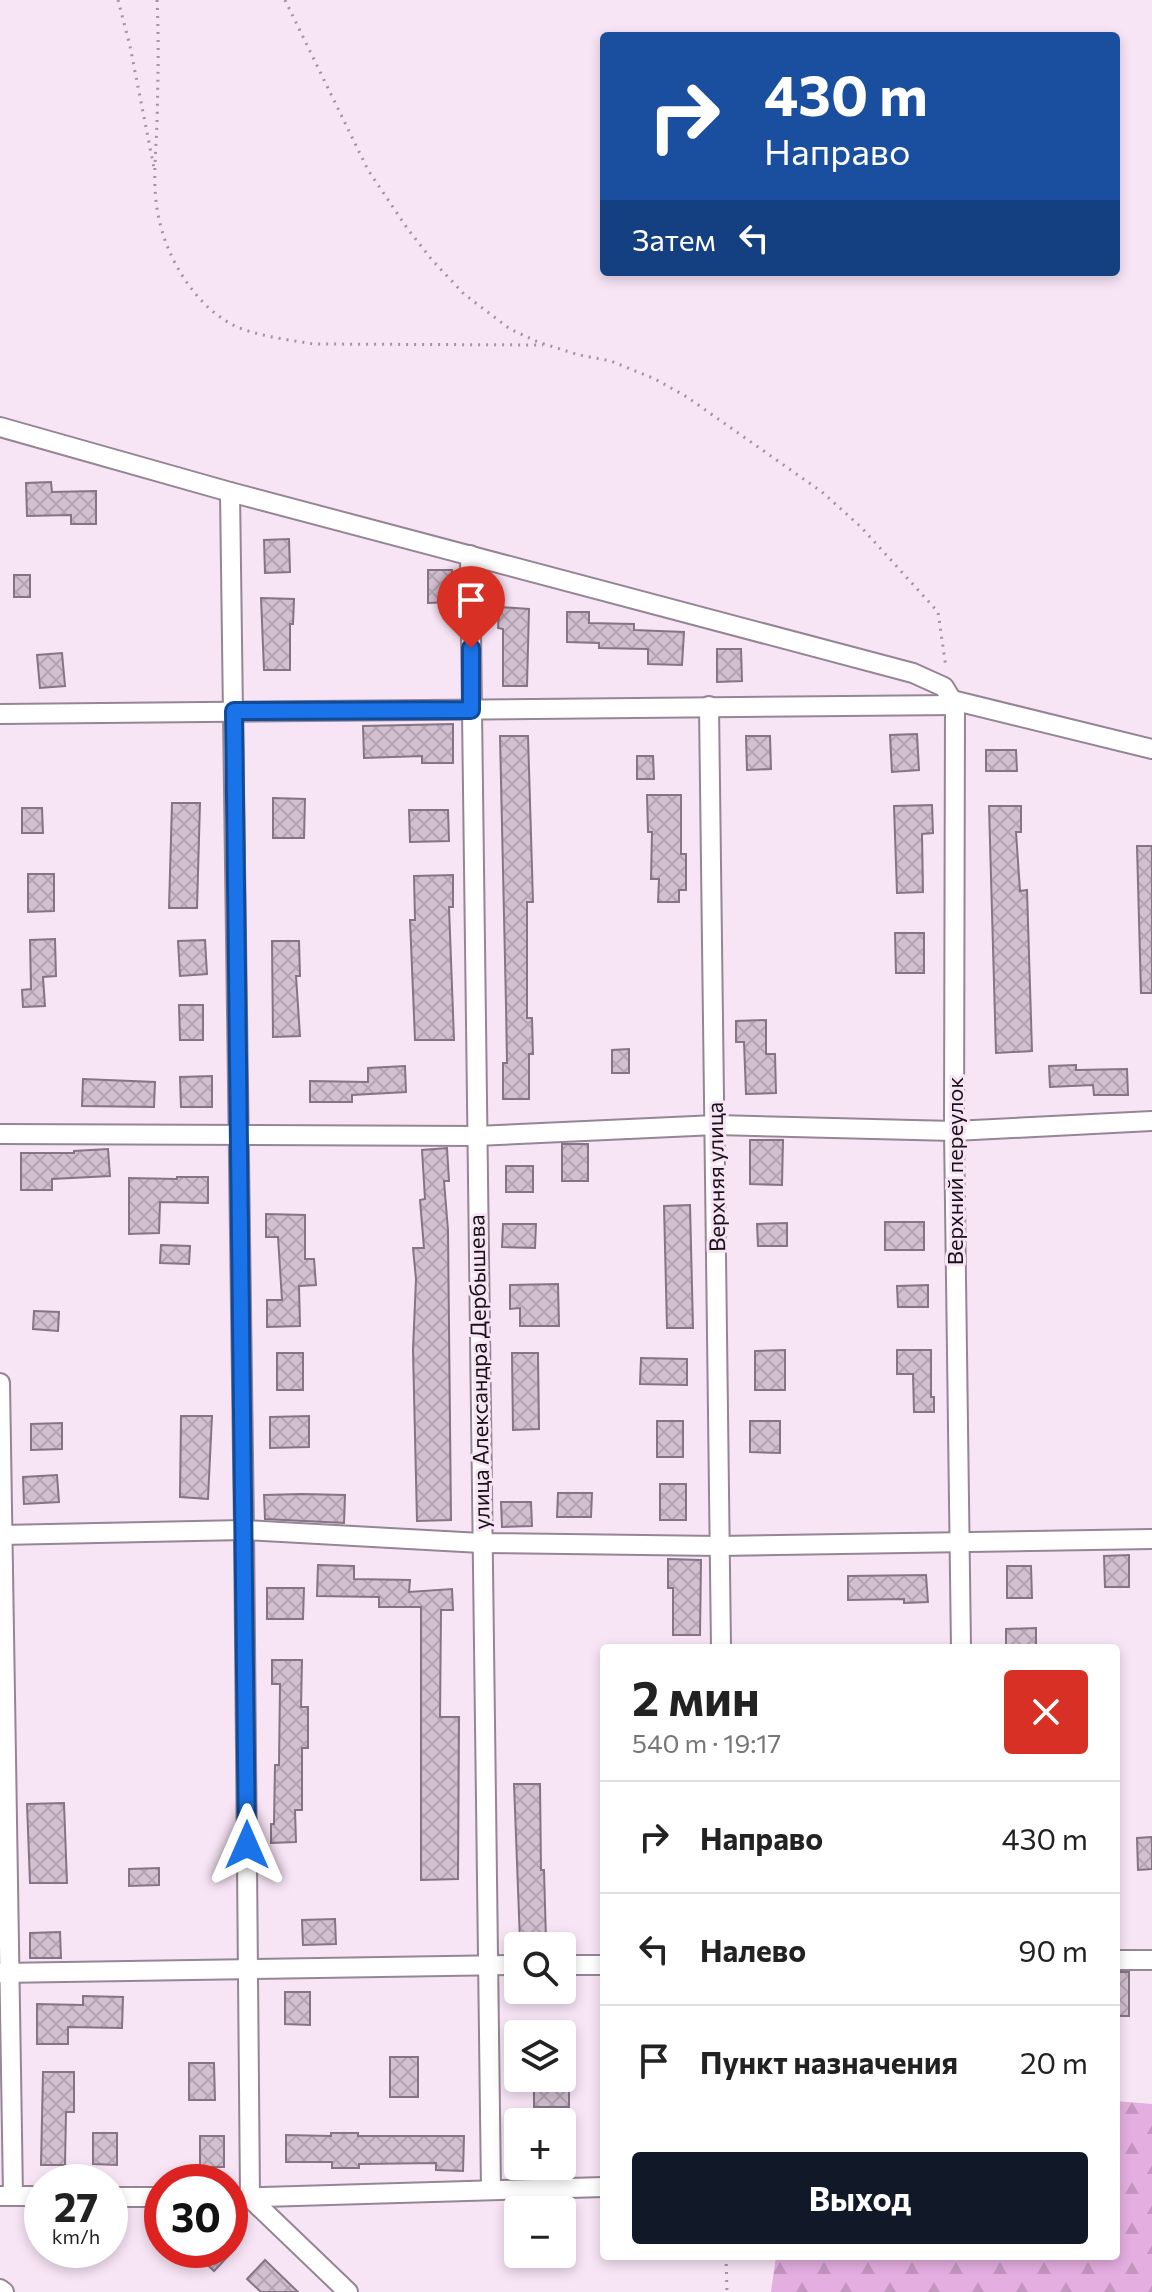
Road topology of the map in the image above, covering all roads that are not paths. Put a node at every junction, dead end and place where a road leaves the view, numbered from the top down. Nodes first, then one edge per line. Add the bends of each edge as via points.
1 (0, 427) edge
2 (230, 492) junction
3 (470, 555) junction
4 (952, 700) junction
5 (709, 706) junction
6 (471, 710) junction
7 (234, 711) junction
8 (0, 714) edge
9 (1152, 749) edge
10 (1152, 1121) edge
11 (716, 1125) junction
12 (954, 1131) junction
13 (0, 1134) edge
14 (237, 1134) junction
15 (476, 1136) junction
16 (0, 1383) edge
17 (244, 1530) junction
18 (1, 1535) edge
19 (1152, 1539) edge
20 (481, 1543) junction
21 (959, 1544) junction
22 (720, 1546) junction
23 (721, 1644) edge
24 (961, 1644) edge
25 (1120, 1960) edge
26 (1152, 1960) edge
27 (487, 1965) junction
28 (504, 1965) edge
29 (576, 1965) edge
30 (600, 1965) edge
31 (248, 1971) junction
32 (5, 1973) edge
33 (600, 2187) edge
34 (491, 2190) junction
35 (6, 2196) edge
36 (250, 2198) junction
37 (348, 2292) edge

1 - 2 street
2 - 3 street
2 - 7 street
3 - 4 street via 913,673 937,682
3 - 6 street, улица Александра Дербышева
4 - 5 street
4 - 9 street
4 - 12 street, Верхний переулок
5 - 6 street
5 - 11 street, Верхняя улица
6 - 7 street
6 - 15 street, улица Александра Дербышева
7 - 8 street
7 - 14 street
10 - 12 street
11 - 12 street
11 - 15 street
11 - 22 street, Верхняя улица
12 - 21 street, Верхний переулок
13 - 14 street
14 - 15 street
14 - 17 street
15 - 20 street, улица Александра Дербышева
16 - 18 street
17 - 18 street
17 - 20 street
17 - 31 street
18 - 32 street
19 - 21 street
20 - 22 street
20 - 27 street, улица Александра Дербышева
21 - 22 street
21 - 24 street, Верхний переулок
22 - 23 street, Верхняя улица
25 - 26 street
27 - 28 street
27 - 31 street
27 - 34 street, улица Александра Дербышева
29 - 30 street
31 - 32 street
31 - 36 street
32 - 35 street
33 - 34 street
34 - 36 street
36 - 37 street

